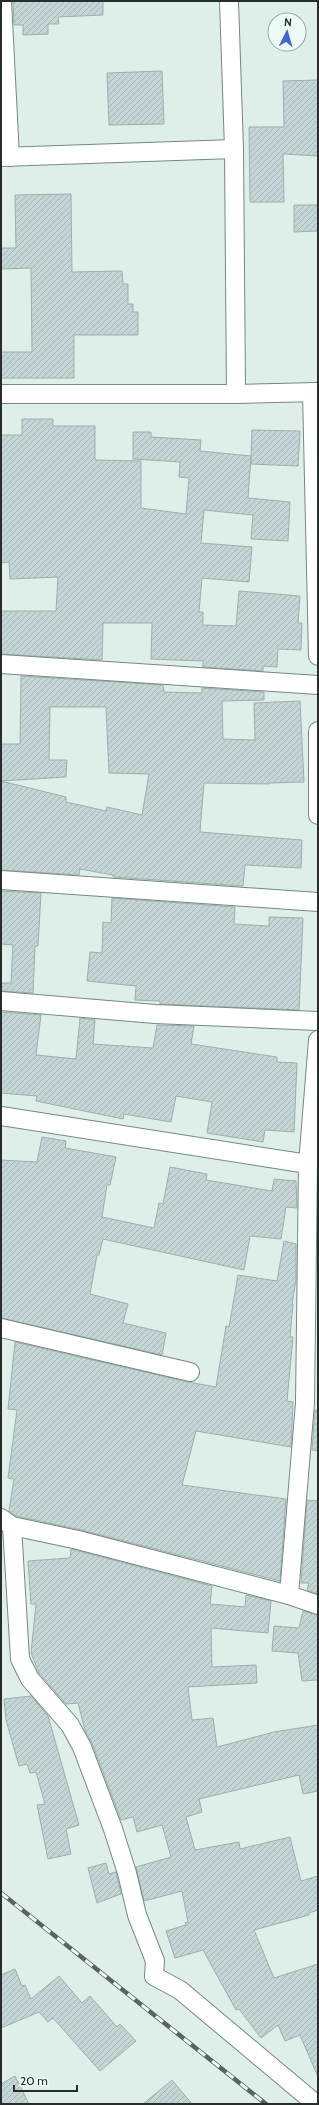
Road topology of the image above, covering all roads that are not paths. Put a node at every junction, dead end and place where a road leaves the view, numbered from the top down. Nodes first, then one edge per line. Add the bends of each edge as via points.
1 (2, 1) edge
2 (229, 1) edge
3 (234, 149) junction
4 (6, 157) edge
5 (315, 392) edge
6 (1, 394) edge
7 (236, 394) junction
8 (318, 656) edge
9 (1, 664) edge
10 (318, 685) edge
11 (318, 731) edge
12 (318, 815) edge
13 (1, 880) edge
14 (318, 902) edge
15 (1, 1001) edge
16 (318, 1021) edge
17 (318, 1040) edge
18 (1, 1116) edge
19 (308, 1164) junction
20 (1, 1328) edge
21 (190, 1372) dead end
22 (312, 1404) edge
23 (7, 1522) edge
24 (289, 1595) junction
25 (318, 1605) edge
26 (316, 2104) edge

1 - 4 street
2 - 3 street
3 - 4 street
3 - 7 street
5 - 7 street
5 - 8 street
6 - 7 street
9 - 10 street
11 - 12 street
13 - 14 street
15 - 16 street via 155,1014
17 - 19 street
18 - 19 street
19 - 22 street
20 - 21 street
22 - 24 street
23 - 24 street
23 - 26 street via 20,1659 30,1679 70,1725 82,1747 113,1829 137,1915 155,1961 154,1976 180,1990
24 - 25 street

